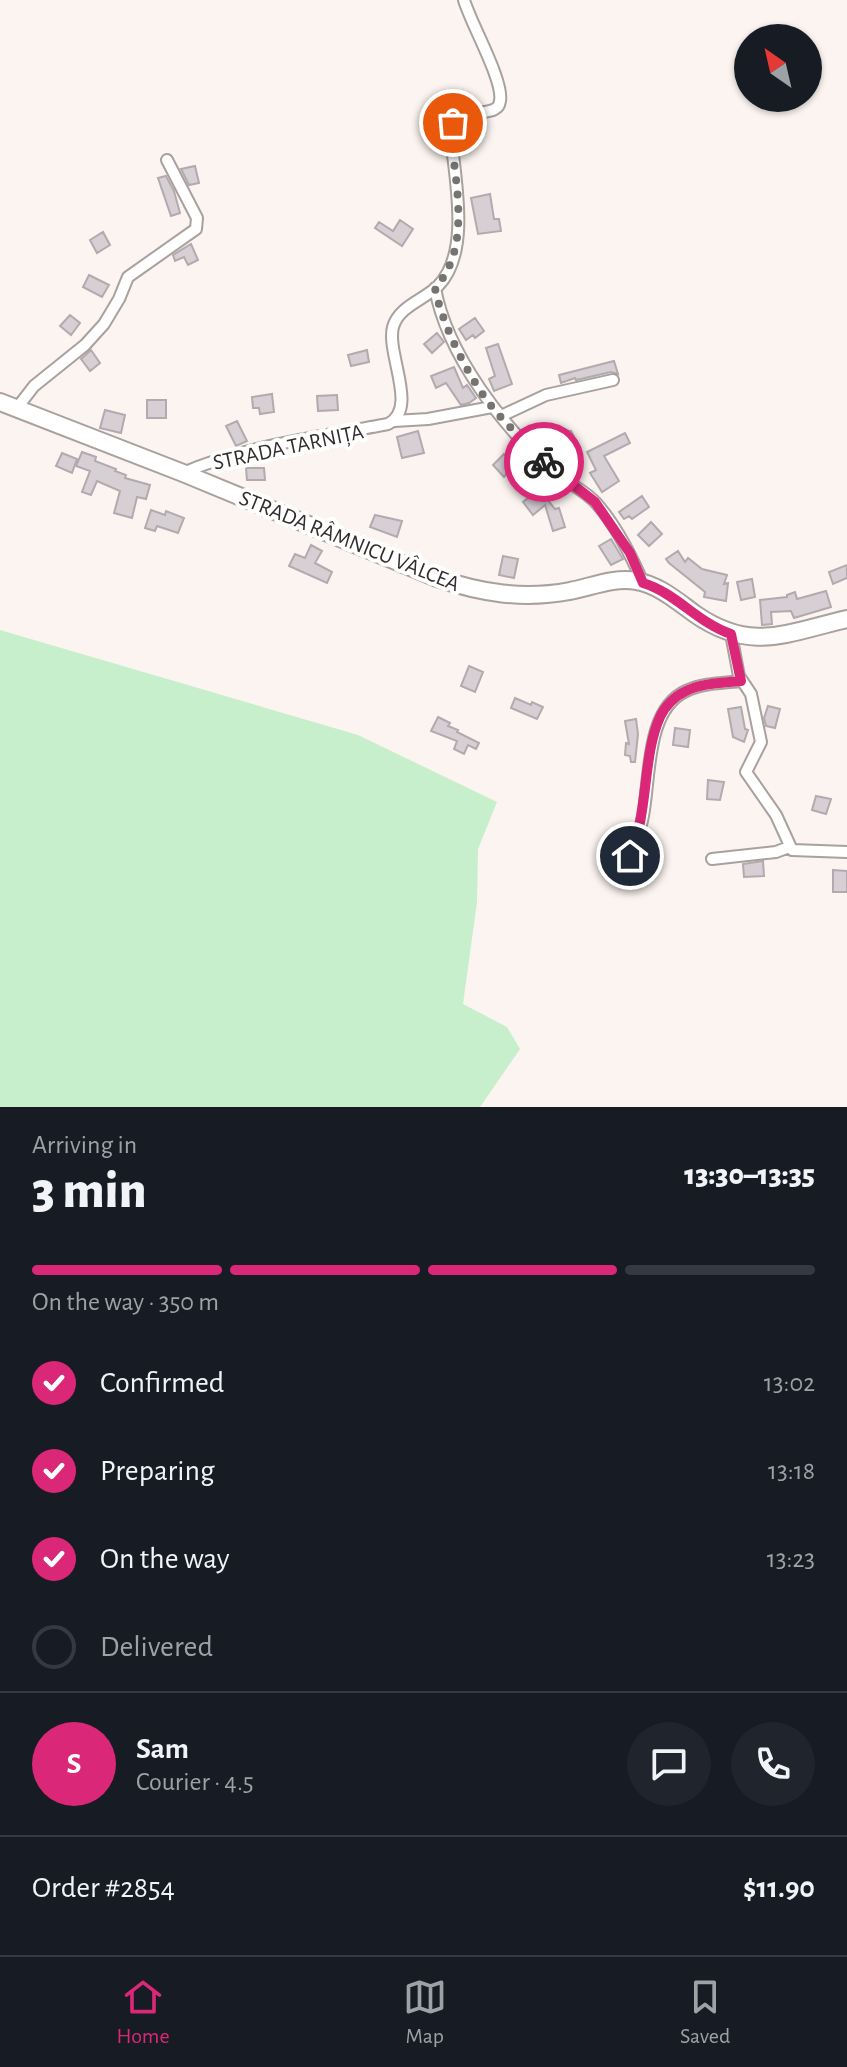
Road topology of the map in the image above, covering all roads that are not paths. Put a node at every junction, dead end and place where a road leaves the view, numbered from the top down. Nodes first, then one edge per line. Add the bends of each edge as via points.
1 (464, 0) edge
2 (167, 160) dead end
3 (435, 288) junction
4 (613, 380) dead end
5 (0, 402) edge
6 (17, 408) junction
7 (496, 412) junction
8 (394, 421) junction
9 (183, 473) junction
10 (643, 583) junction
11 (847, 619) edge
12 (731, 634) junction
13 (741, 681) junction
14 (789, 847) junction
15 (847, 852) edge
16 (712, 859) dead end
17 (621, 872) dead end

1 - 3 street, STRADA TARNIȚA via 501,98 493,110 453,123 457,246 450,269
2 - 6 street via 197,218 196,229 128,277 104,324 34,386
3 - 7 street via 448,331
3 - 8 street, STRADA TARNIȚA via 399,315 393,327 402,408
4 - 7 street, STRADA TARNIȚA
5 - 6 main road, STRADA RÂMNICU VÂLCEA
6 - 9 main road, STRADA RÂMNICU VÂLCEA
7 - 8 street, STRADA TARNIȚA
7 - 10 street via 551,470 595,502 630,553
8 - 9 street, STRADA TARNIȚA via 256,449
9 - 10 main road, STRADA RÂMNICU VÂLCEA via 476,590 530,596 620,581
10 - 12 main road, STRADA RÂMNICU VÂLCEA
11 - 12 main road, STRADA RÂMNICU VÂLCEA via 764,637
12 - 13 street
13 - 14 street via 751,694 761,742 746,772 776,815
13 - 17 street via 686,691 662,713 642,819
14 - 15 street
14 - 16 street

